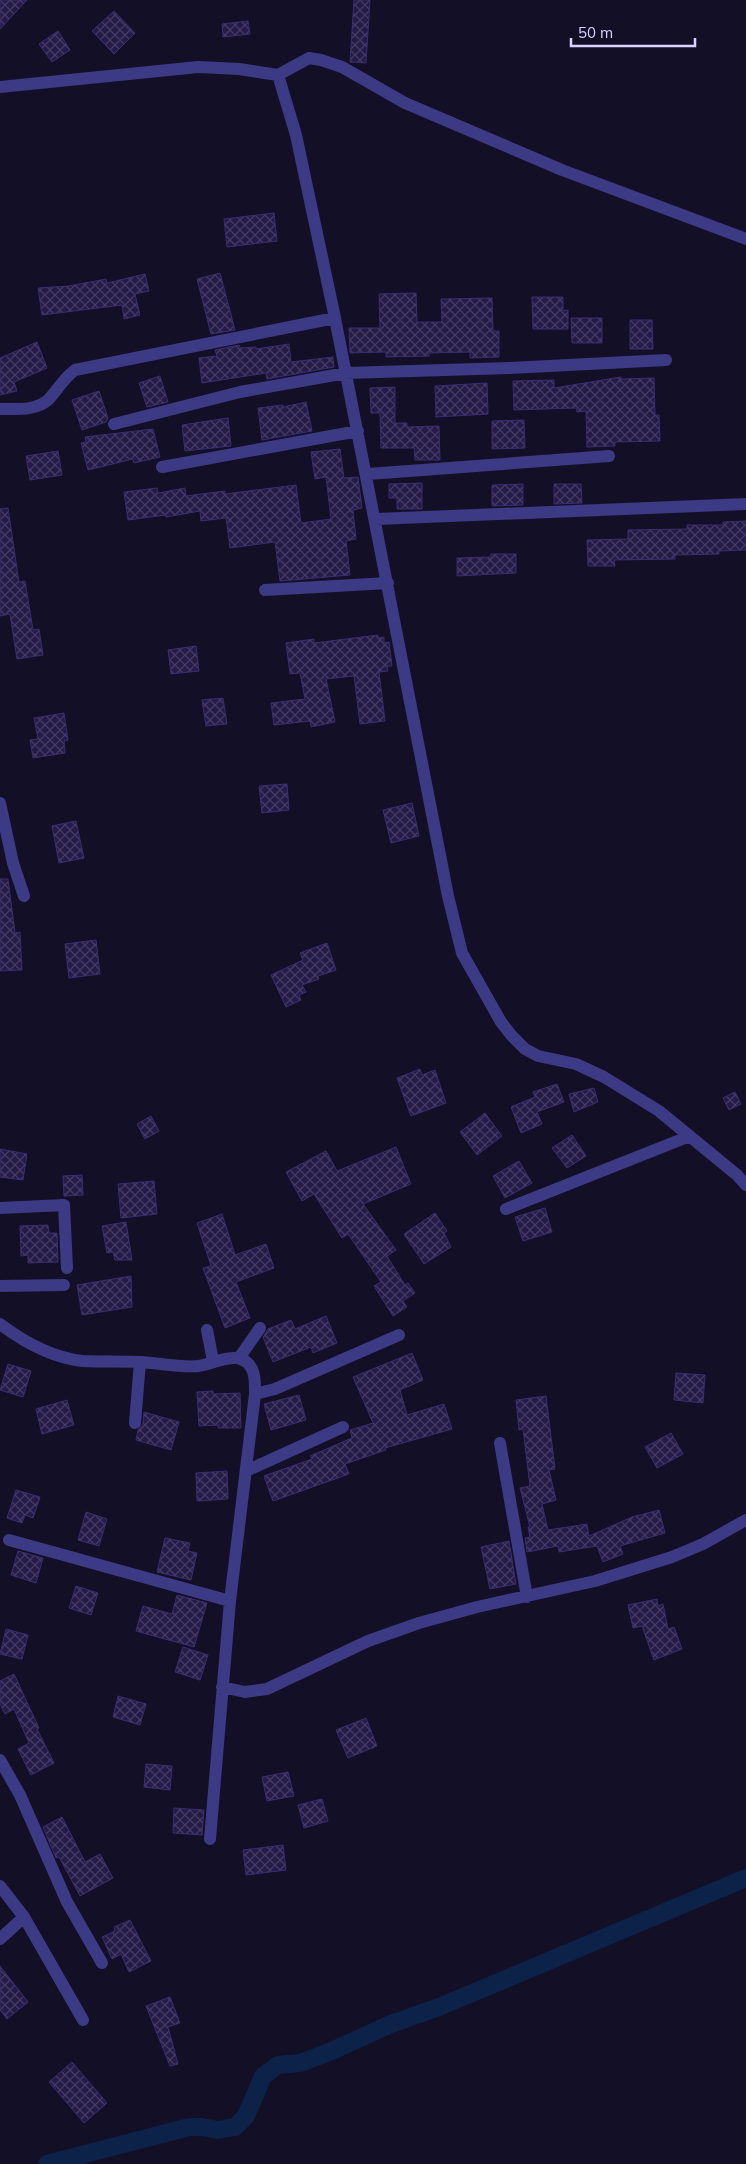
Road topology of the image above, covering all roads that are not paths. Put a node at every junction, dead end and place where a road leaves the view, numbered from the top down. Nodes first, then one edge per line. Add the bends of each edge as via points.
1 (278, 75) junction
2 (0, 87) edge
3 (746, 239) edge
4 (336, 318) junction
5 (666, 360) dead end
6 (346, 373) junction
7 (0, 409) edge
8 (114, 424) dead end
9 (358, 431) junction
10 (609, 456) dead end
11 (162, 467) dead end
12 (368, 474) junction
13 (746, 504) edge
14 (376, 519) junction
15 (388, 583) junction
16 (265, 590) dead end
17 (0, 803) edge
18 (24, 896) dead end
19 (690, 1136) junction
20 (746, 1185) edge
21 (0, 1208) edge
22 (506, 1209) dead end
23 (68, 1268) dead end
24 (64, 1285) dead end
25 (0, 1286) edge
26 (0, 1324) edge
27 (260, 1328) dead end
28 (207, 1330) dead end
29 (399, 1335) dead end
30 (238, 1358) junction
31 (213, 1361) junction
32 (140, 1362) junction
33 (255, 1394) junction
34 (135, 1423) dead end
35 (343, 1427) dead end
36 (500, 1443) dead end
37 (246, 1471) junction
38 (746, 1520) edge
39 (9, 1540) dead end
40 (527, 1597) junction
41 (230, 1600) junction
42 (222, 1687) junction
43 (0, 1760) edge
44 (210, 1839) dead end
45 (0, 1886) edge
46 (24, 1917) junction
47 (0, 1938) edge
48 (102, 1963) dead end
49 (83, 2020) dead end

1 - 2 street via 198,67
1 - 3 street via 309,58 342,67 405,103 562,170
1 - 4 street via 296,135
4 - 6 street
4 - 7 street via 75,370 66,376 47,401 28,409
5 - 6 street
6 - 8 street via 240,392
6 - 9 street
9 - 11 street
9 - 12 street
10 - 12 street
12 - 14 street
13 - 14 street
14 - 15 street
15 - 16 street
15 - 19 street via 448,896 462,953 470,969 501,1022 525,1049 604,1076 659,1111
17 - 18 street
19 - 20 street
19 - 22 street
21 - 23 street via 64,1205
24 - 25 street
26 - 32 street via 34,1346 82,1361
27 - 30 street
28 - 31 street
29 - 33 street via 275,1389
30 - 31 street
30 - 33 street via 251,1366
31 - 32 street via 198,1366
32 - 34 street
33 - 37 street
35 - 37 street
36 - 40 street
37 - 41 street
38 - 40 street via 672,1557 595,1581
39 - 41 street
40 - 42 street via 419,1622 368,1641 267,1689 245,1692
41 - 42 street
42 - 44 street
43 - 48 street via 20,1796 66,1902
45 - 46 street
46 - 47 street
46 - 49 street

